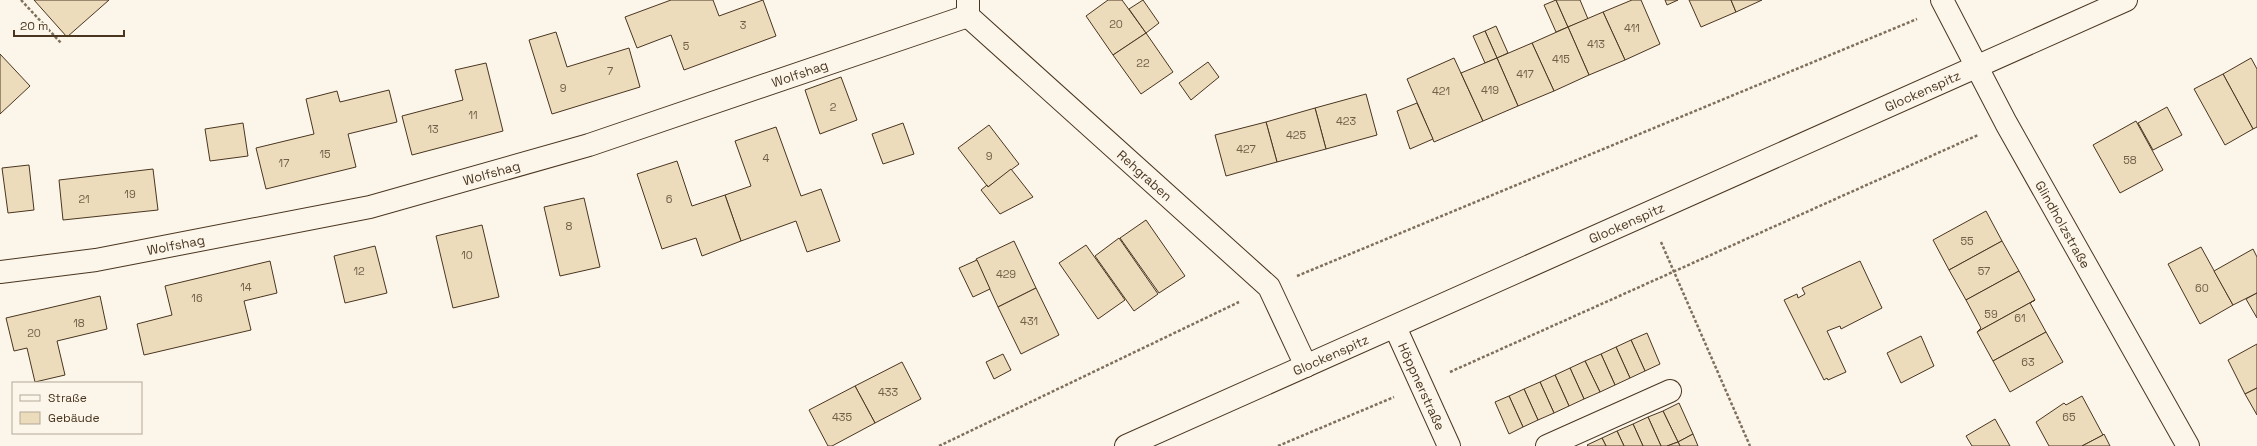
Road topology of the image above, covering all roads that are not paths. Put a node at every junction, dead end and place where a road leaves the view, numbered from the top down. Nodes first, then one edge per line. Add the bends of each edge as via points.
1 (2126, 0) edge
2 (1943, 4) edge
3 (968, 8) edge
4 (1978, 67) junction
5 (0, 272) edge
6 (1395, 327) junction
7 (1306, 366) junction
8 (1670, 391) dead end
9 (1126, 446) edge
10 (1449, 446) edge
11 (1547, 446) edge
12 (2188, 446) edge

1 - 4 street, Glockenspitz
2 - 4 street, Glindholzstraße
3 - 5 street, Wolfshag via 590,145 370,207 96,260
3 - 7 street, Rehgraben via 1269,287
4 - 6 street, Glockenspitz
4 - 12 street, Glindholzstraße via 2006,123
6 - 7 street, Glockenspitz
6 - 10 street, Höppnerstraße
7 - 9 street, Glockenspitz
8 - 11 street

